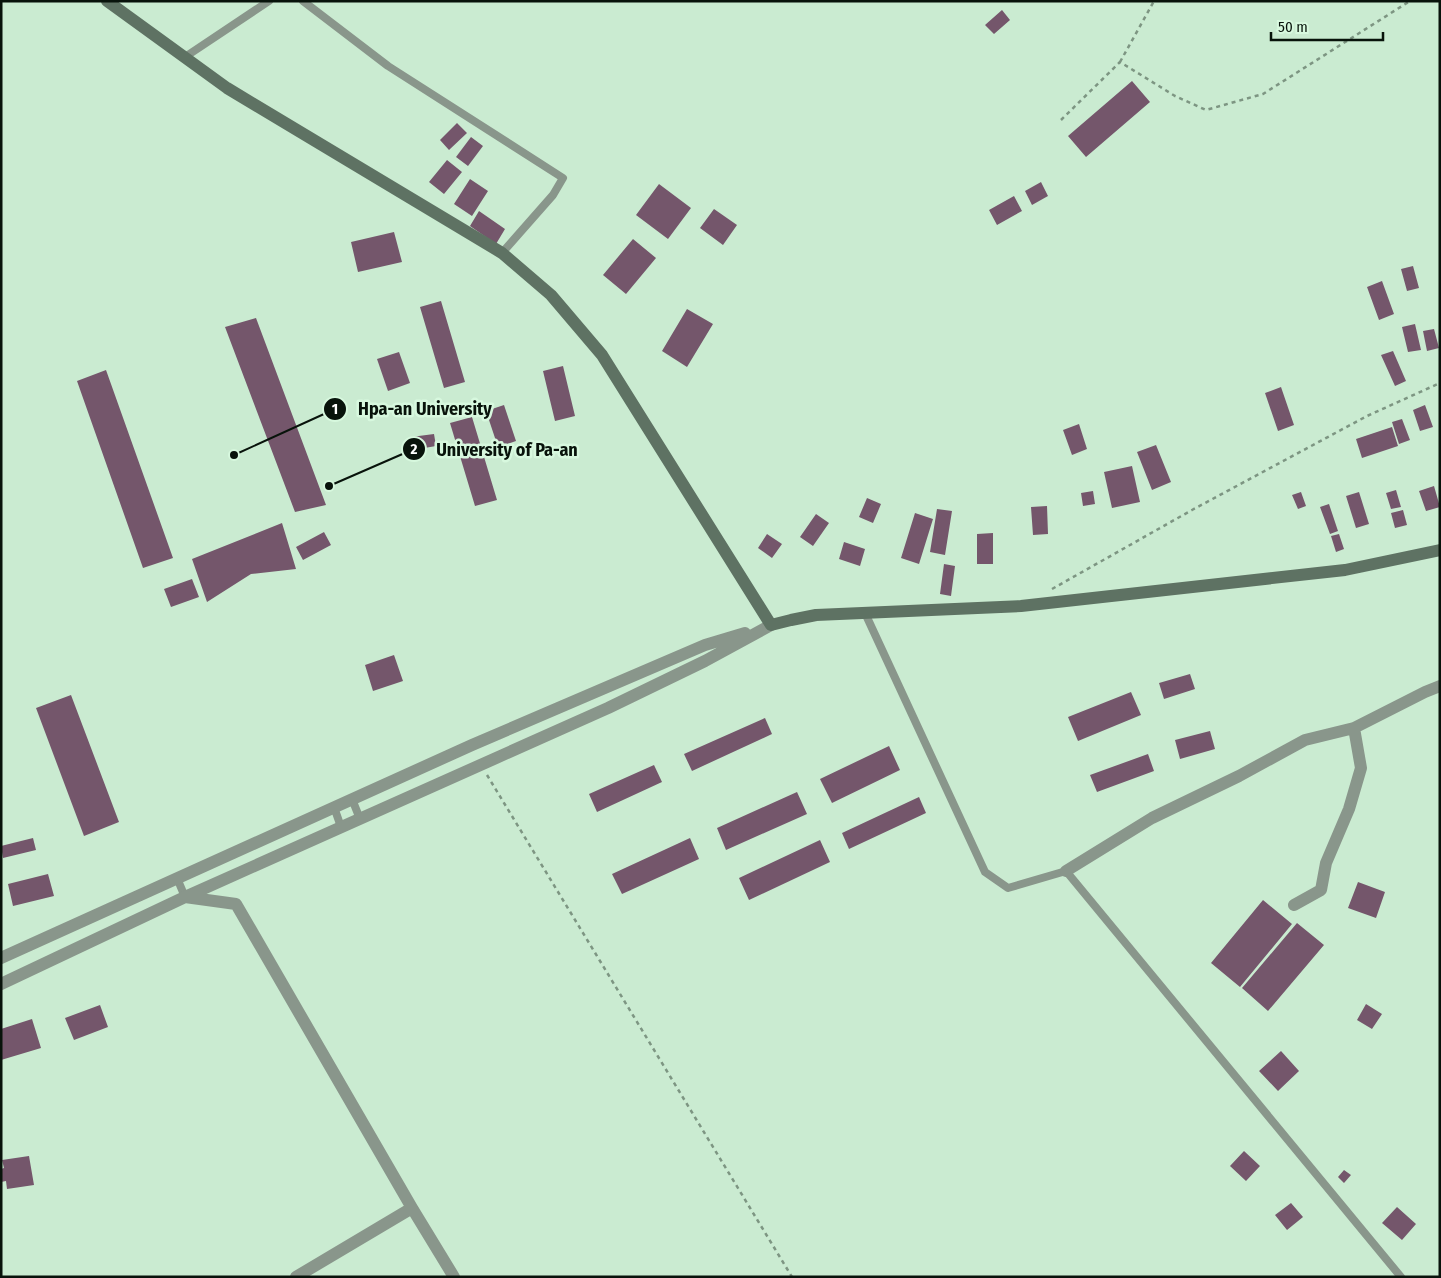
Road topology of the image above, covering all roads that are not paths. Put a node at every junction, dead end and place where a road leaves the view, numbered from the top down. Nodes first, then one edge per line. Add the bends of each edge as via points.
1 (107, 1) edge
2 (269, 1) edge
3 (303, 1) edge
4 (185, 57) junction
5 (502, 253) junction
6 (1440, 550) edge
7 (866, 613) junction
8 (771, 625) junction
9 (1440, 686) edge
10 (599, 690) junction
11 (608, 708) junction
12 (1354, 728) junction
13 (352, 799) junction
14 (334, 807) junction
15 (360, 819) junction
16 (341, 827) junction
17 (1066, 871) junction
18 (177, 878) junction
19 (185, 897) junction
20 (1294, 904) dead end
21 (40, 940) junction
22 (1, 958) edge
23 (49, 960) junction
24 (1, 984) edge
25 (412, 1208) junction
26 (296, 1277) edge
27 (454, 1277) edge
28 (1401, 1277) edge

1 - 4 street
2 - 4 lane
3 - 5 lane via 388,66 563,178 553,195
4 - 5 street via 228,88
5 - 8 street via 551,295 602,355
6 - 7 street via 1345,570 1059,602
7 - 8 street via 816,615
7 - 17 lane via 985,872 1008,888
8 - 10 street via 705,645
8 - 11 street
9 - 12 street
10 - 11 street
10 - 13 street
11 - 15 street
12 - 17 street via 1305,740 1152,818
12 - 20 street via 1361,768 1349,809 1326,863 1321,890
13 - 14 street
13 - 15 lane
14 - 16 lane
14 - 18 street
15 - 16 street
16 - 19 street
17 - 28 lane
18 - 19 lane
18 - 21 street
19 - 23 street
19 - 25 street via 236,904
21 - 22 street
21 - 23 street
23 - 24 street
25 - 26 street
25 - 27 street

